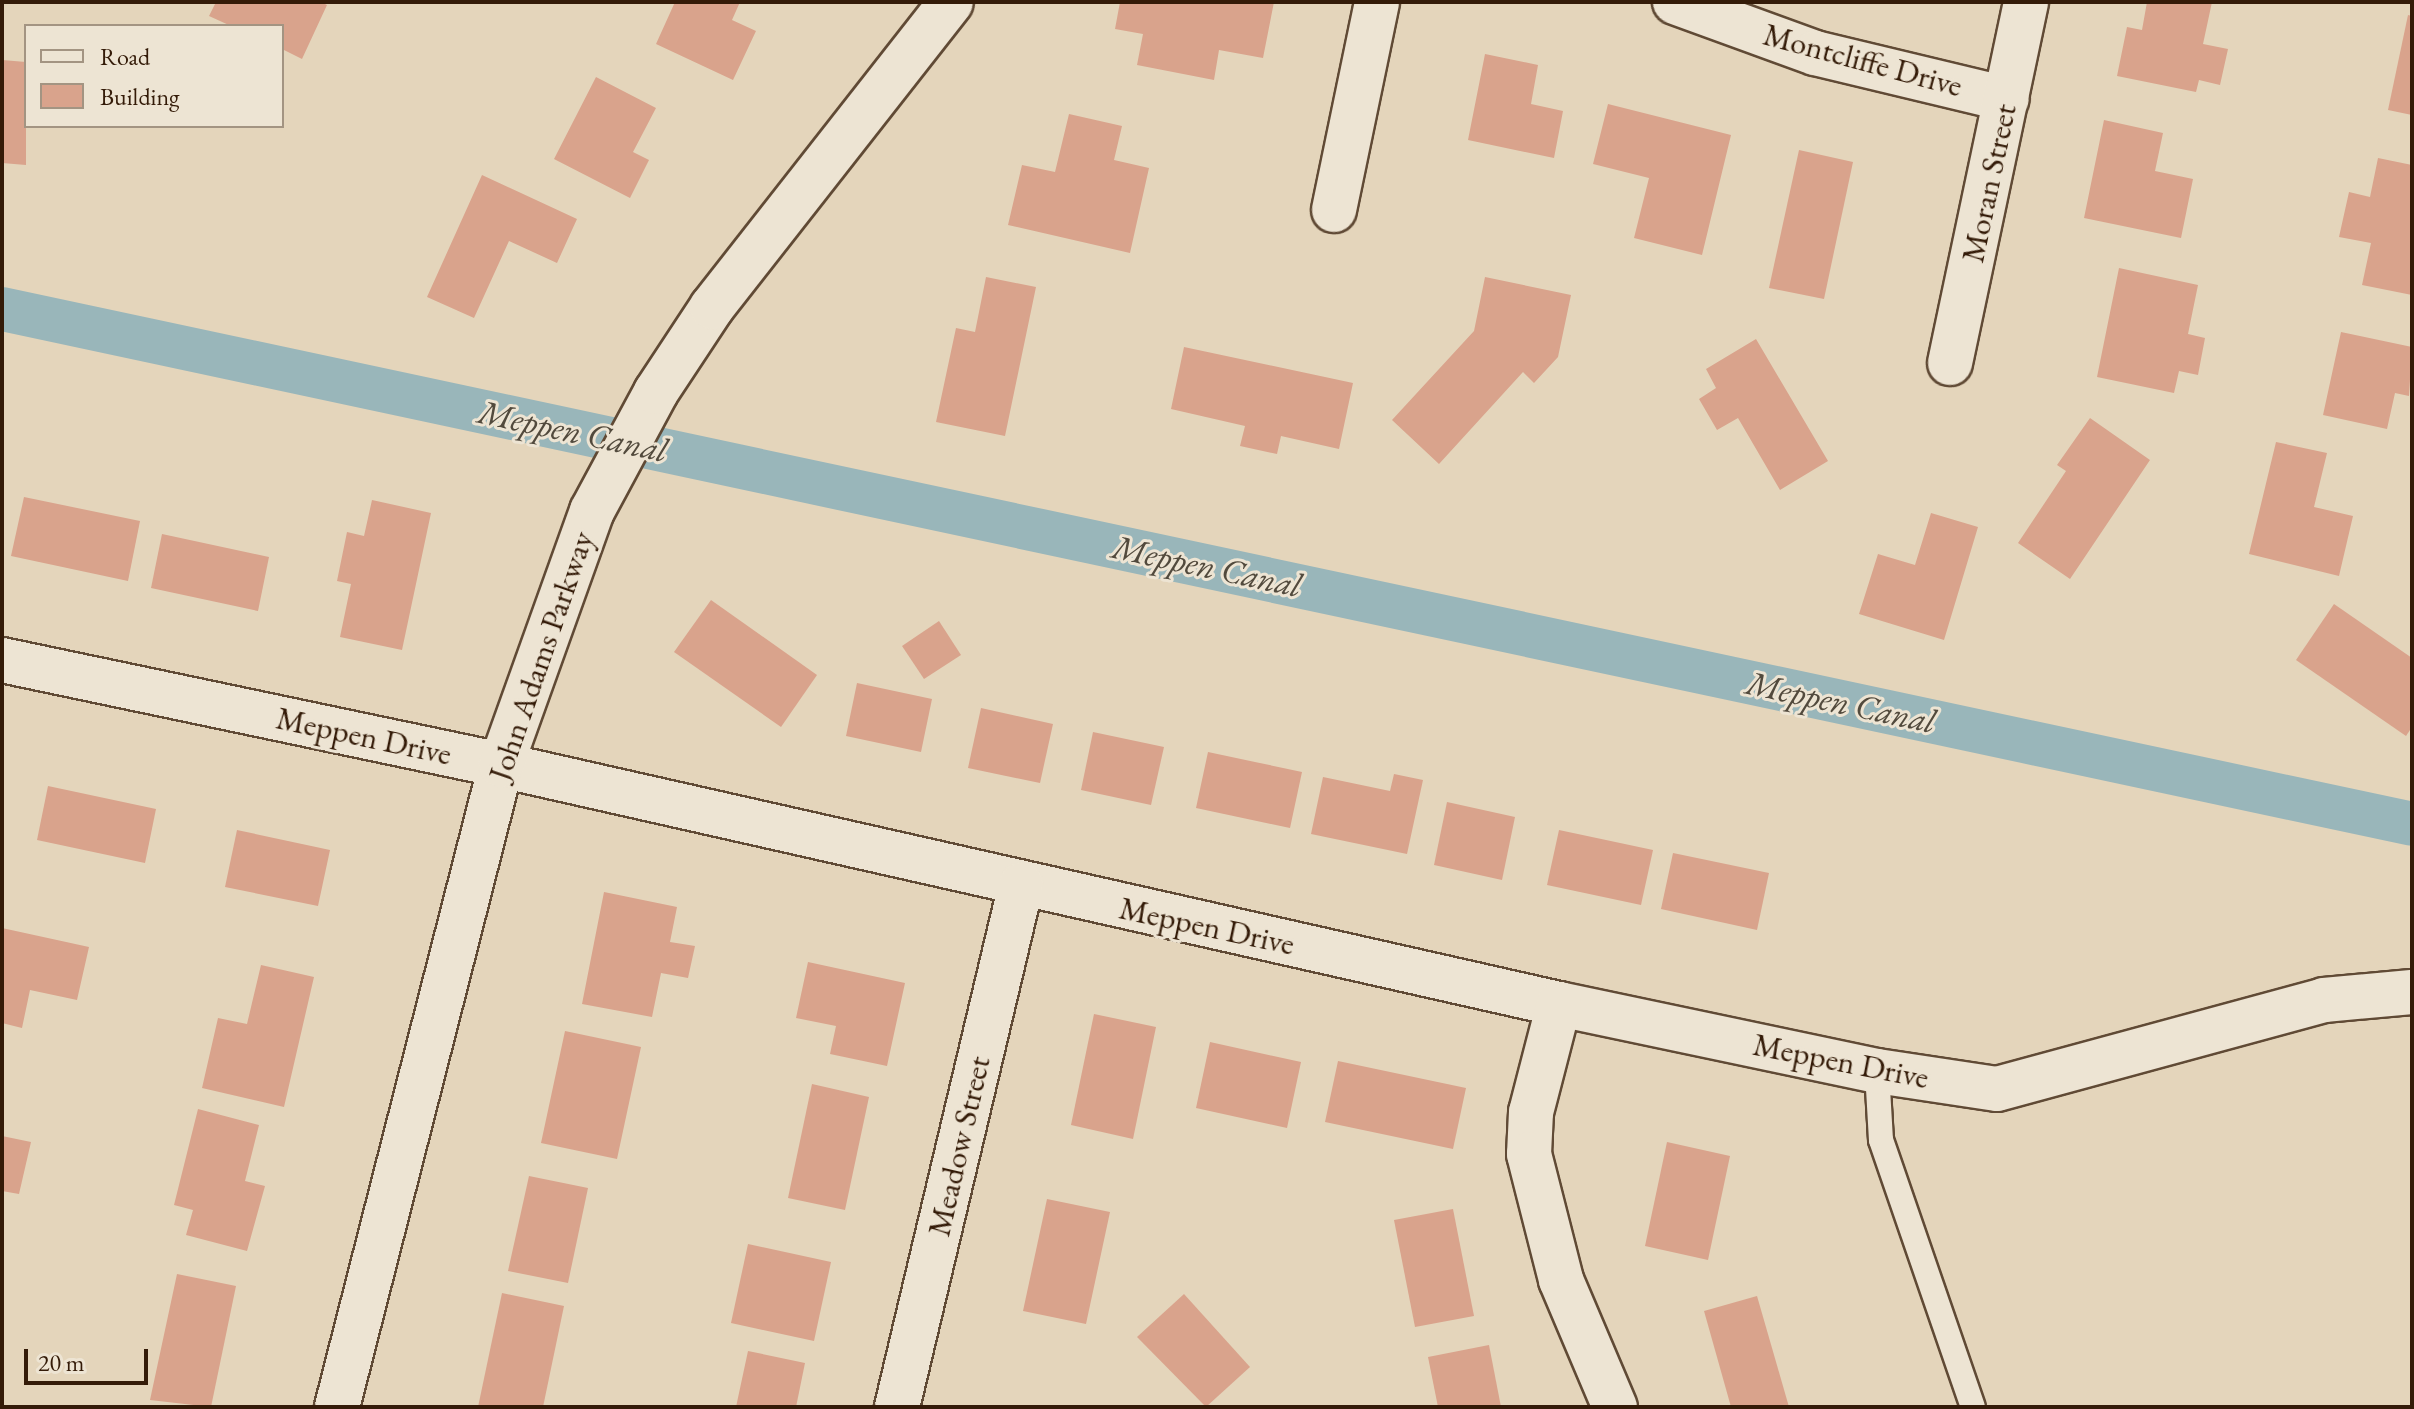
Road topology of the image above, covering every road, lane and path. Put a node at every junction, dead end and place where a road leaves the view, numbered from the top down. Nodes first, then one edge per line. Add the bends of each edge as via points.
1 (951, 2) edge
2 (1377, 2) edge
3 (1675, 2) edge
4 (2026, 2) edge
5 (2007, 99) junction
6 (1334, 210) dead end
7 (1950, 363) dead end
8 (2, 660) edge
9 (501, 765) junction
10 (1021, 885) junction
11 (2412, 992) edge
12 (1559, 1004) junction
13 (1877, 1071) junction
14 (337, 1407) edge
15 (897, 1407) edge
16 (1615, 1407) edge
17 (1973, 1407) edge

1 - 9 street, John Adams Parkway via 712,307 644,414 544,632
2 - 6 street
3 - 5 street, Montcliffe Drive via 1815,53
4 - 5 street, Moran Street
5 - 7 street, Moran Street
8 - 9 street, Meppen Drive
9 - 10 street, Meppen Drive
9 - 14 street, John Adams Parkway
10 - 12 street, Meppen Drive
10 - 15 street, Meadow Street
11 - 13 street, Meppen Drive via 2324,1000 1997,1089
12 - 13 street, Meppen Drive
12 - 16 street via 1531,1112 1532,1179 1561,1280
13 - 17 lane via 1881,1140

